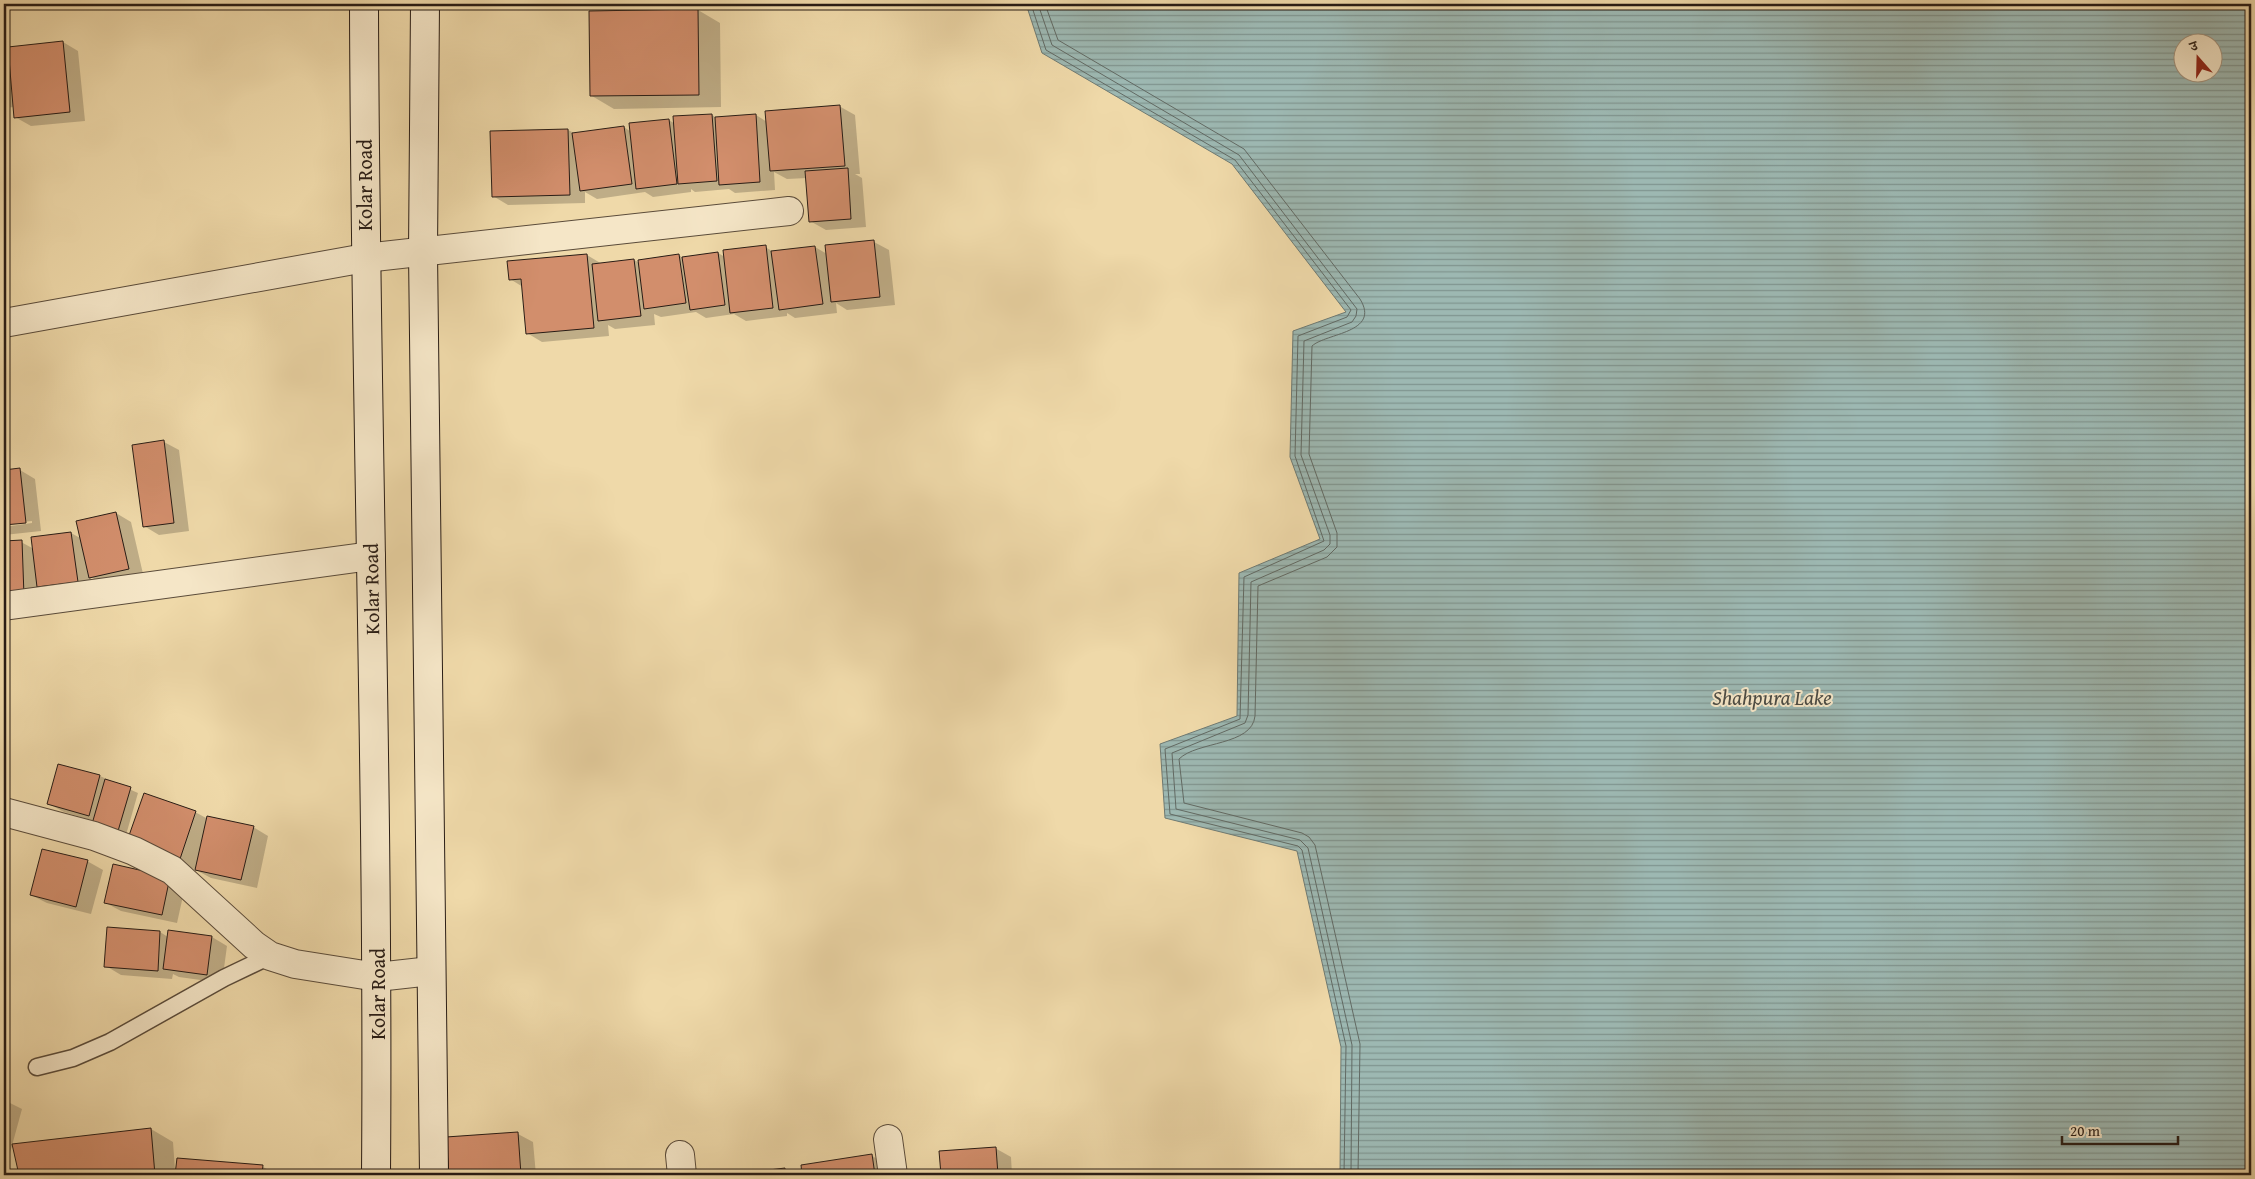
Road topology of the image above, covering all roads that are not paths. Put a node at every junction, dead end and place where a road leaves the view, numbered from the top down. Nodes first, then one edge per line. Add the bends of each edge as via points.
1 (364, 4) edge
2 (425, 4) edge
3 (789, 211) dead end
4 (423, 252) junction
5 (365, 258) junction
6 (4, 323) edge
7 (371, 556) junction
8 (4, 606) edge
9 (4, 812) edge
10 (270, 956) junction
11 (431, 971) junction
12 (377, 977) junction
13 (37, 1067) dead end
14 (888, 1139) dead end
15 (376, 1175) edge
16 (434, 1175) edge
17 (893, 1175) edge

1 - 5 main road, Kolar Road
2 - 4 main road
3 - 4 main road
4 - 5 main road
4 - 11 main road
5 - 6 main road
5 - 7 main road, Kolar Road
7 - 8 main road
7 - 12 main road, Kolar Road
9 - 10 main road via 94,836 172,870
10 - 12 main road via 295,964
10 - 13 lane via 110,1042 73,1058
11 - 12 main road
11 - 16 main road
12 - 15 main road, Kolar Road
14 - 17 main road

